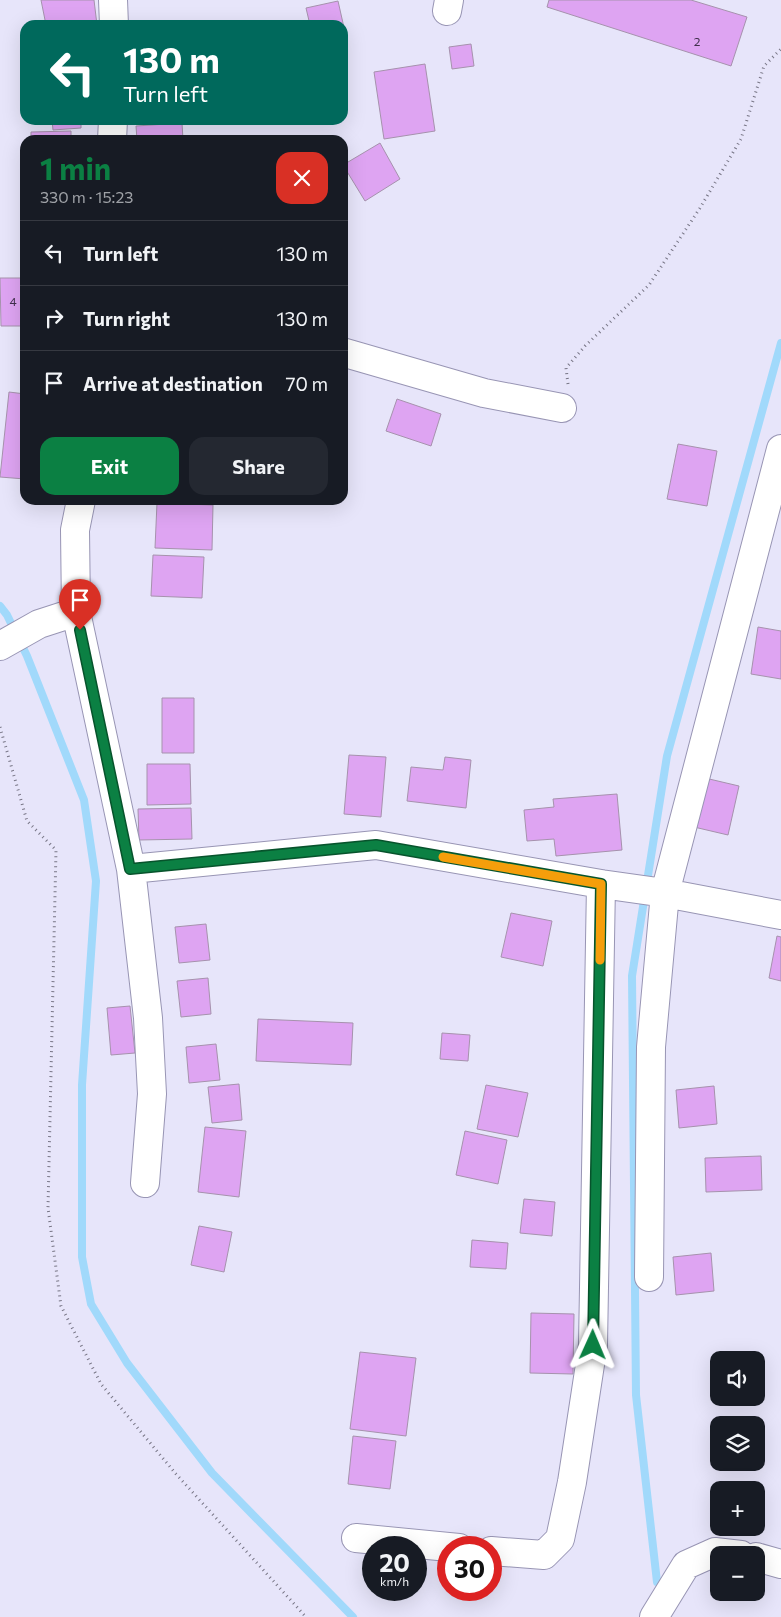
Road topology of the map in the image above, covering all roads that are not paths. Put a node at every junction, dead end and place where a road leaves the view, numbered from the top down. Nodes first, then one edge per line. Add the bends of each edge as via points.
1 (113, 0) edge
2 (114, 20) edge
3 (348, 354) edge
4 (562, 408) road end
5 (781, 449) edge
6 (80, 505) edge
7 (76, 612) junction
8 (0, 646) edge
9 (130, 869) junction
10 (601, 884) junction
11 (652, 891) junction
12 (781, 915) edge
13 (145, 1183) dead end
14 (649, 1277) dead end
15 (356, 1538) dead end
16 (437, 1546) edge
17 (502, 1552) edge
18 (710, 1554) edge
19 (765, 1560) edge
20 (781, 1564) edge
21 (654, 1617) edge

1 - 2 street
3 - 4 street via 484,393
5 - 11 street
6 - 7 street via 75,530
7 - 8 street via 39,624
7 - 9 street
9 - 10 street via 376,845
9 - 13 street via 148,1018 152,1094
10 - 11 street
10 - 17 street via 593,1345 560,1539 544,1556
11 - 12 street
11 - 14 street
15 - 16 street
18 - 21 street via 686,1565
19 - 20 street

